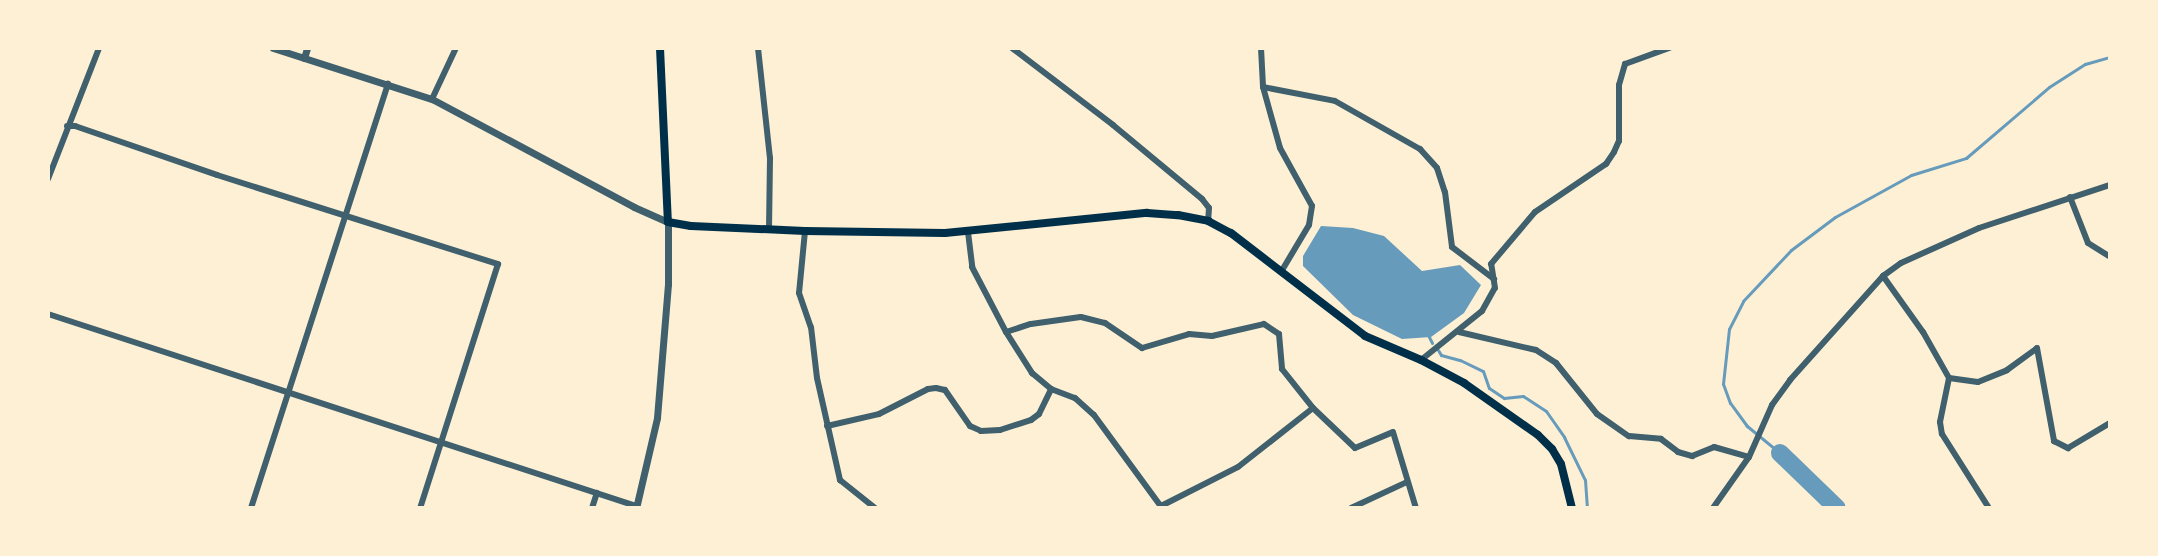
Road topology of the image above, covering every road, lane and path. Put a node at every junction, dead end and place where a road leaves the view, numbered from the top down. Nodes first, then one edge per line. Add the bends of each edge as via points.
1 (99, 48) edge
2 (273, 48) edge
3 (307, 48) edge
4 (456, 48) edge
5 (660, 48) edge
6 (758, 48) edge
7 (1012, 48) edge
8 (1261, 48) edge
9 (1668, 48) edge
10 (304, 58) junction
11 (388, 84) junction
12 (1263, 87) junction
13 (432, 99) junction
14 (67, 126) junction
15 (48, 179) edge
16 (2110, 185) edge
17 (2070, 197) junction
18 (346, 214) junction
19 (1208, 221) junction
20 (668, 222) junction
21 (769, 228) junction
22 (805, 231) junction
23 (968, 232) junction
24 (2110, 257) edge
25 (1281, 272) junction
26 (1883, 276) junction
27 (1494, 279) junction
28 (48, 314) edge
29 (1006, 332) junction
30 (1459, 332) junction
31 (1421, 360) junction
32 (1949, 378) junction
33 (1051, 389) junction
34 (288, 393) junction
35 (1313, 408) junction
36 (2110, 423) edge
37 (827, 426) junction
38 (443, 444) junction
39 (1749, 457) junction
40 (1407, 482) junction
41 (597, 493) junction
42 (636, 507) edge
43 (1162, 507) edge
44 (251, 508) edge
45 (420, 508) edge
46 (592, 508) edge
47 (874, 508) edge
48 (1350, 508) edge
49 (1416, 508) edge
50 (1572, 508) edge
51 (1713, 508) edge
52 (1989, 508) edge

1 - 14 street
2 - 10 street
3 - 10 street
4 - 13 street
5 - 20 main road
6 - 21 street via 770,158
7 - 19 street via 1202,199 1209,208
8 - 12 street
9 - 27 street via 1625,64 1619,85 1619,141 1614,152 1606,164 1534,212 1491,264
10 - 11 street
11 - 13 street
11 - 18 street
12 - 25 street via 1280,148 1312,206 1309,225
12 - 27 street via 1335,101 1420,149 1437,168 1443,184 1452,247
13 - 20 street
14 - 15 street
14 - 18 street
16 - 17 street
17 - 24 street via 2088,243
17 - 26 street via 1979,228 1901,263
18 - 34 street
18 - 38 street via 498,264
19 - 23 main road via 1178,214 1147,213
19 - 25 main road via 1232,233
20 - 21 main road
20 - 42 street via 668,284 657,418
21 - 22 main road
22 - 23 main road
22 - 37 street via 799,293 811,327
23 - 29 street via 972,267
25 - 31 main road via 1365,336
26 - 32 street via 1923,332
26 - 39 street via 1790,380 1754,441
27 - 30 street via 1495,288 1482,311
28 - 34 street
29 - 33 street via 1032,373
29 - 35 street via 1031,324 1082,317 1105,323 1142,348 1189,334 1212,336 1264,324 1279,333 1282,369
30 - 31 street
30 - 39 street via 1536,350 1556,363 1597,414 1629,436 1661,439 1678,452 1692,456 1714,447
31 - 50 main road via 1464,383 1538,435 1552,449 1567,479
32 - 36 street via 1978,382 2007,370 2037,348 2054,441 2068,448
32 - 52 street via 1940,422 1942,434
33 - 37 street via 1039,414 1000,430 981,431 970,426 945,390 936,388 879,414
33 - 43 street via 1075,398 1094,415
34 - 38 street
34 - 44 street
35 - 40 street via 1354,448 1393,432
35 - 43 street via 1238,467
37 - 47 street via 840,480
38 - 41 street
38 - 45 street
39 - 51 street
40 - 48 street
40 - 49 street
41 - 42 street
41 - 46 street

